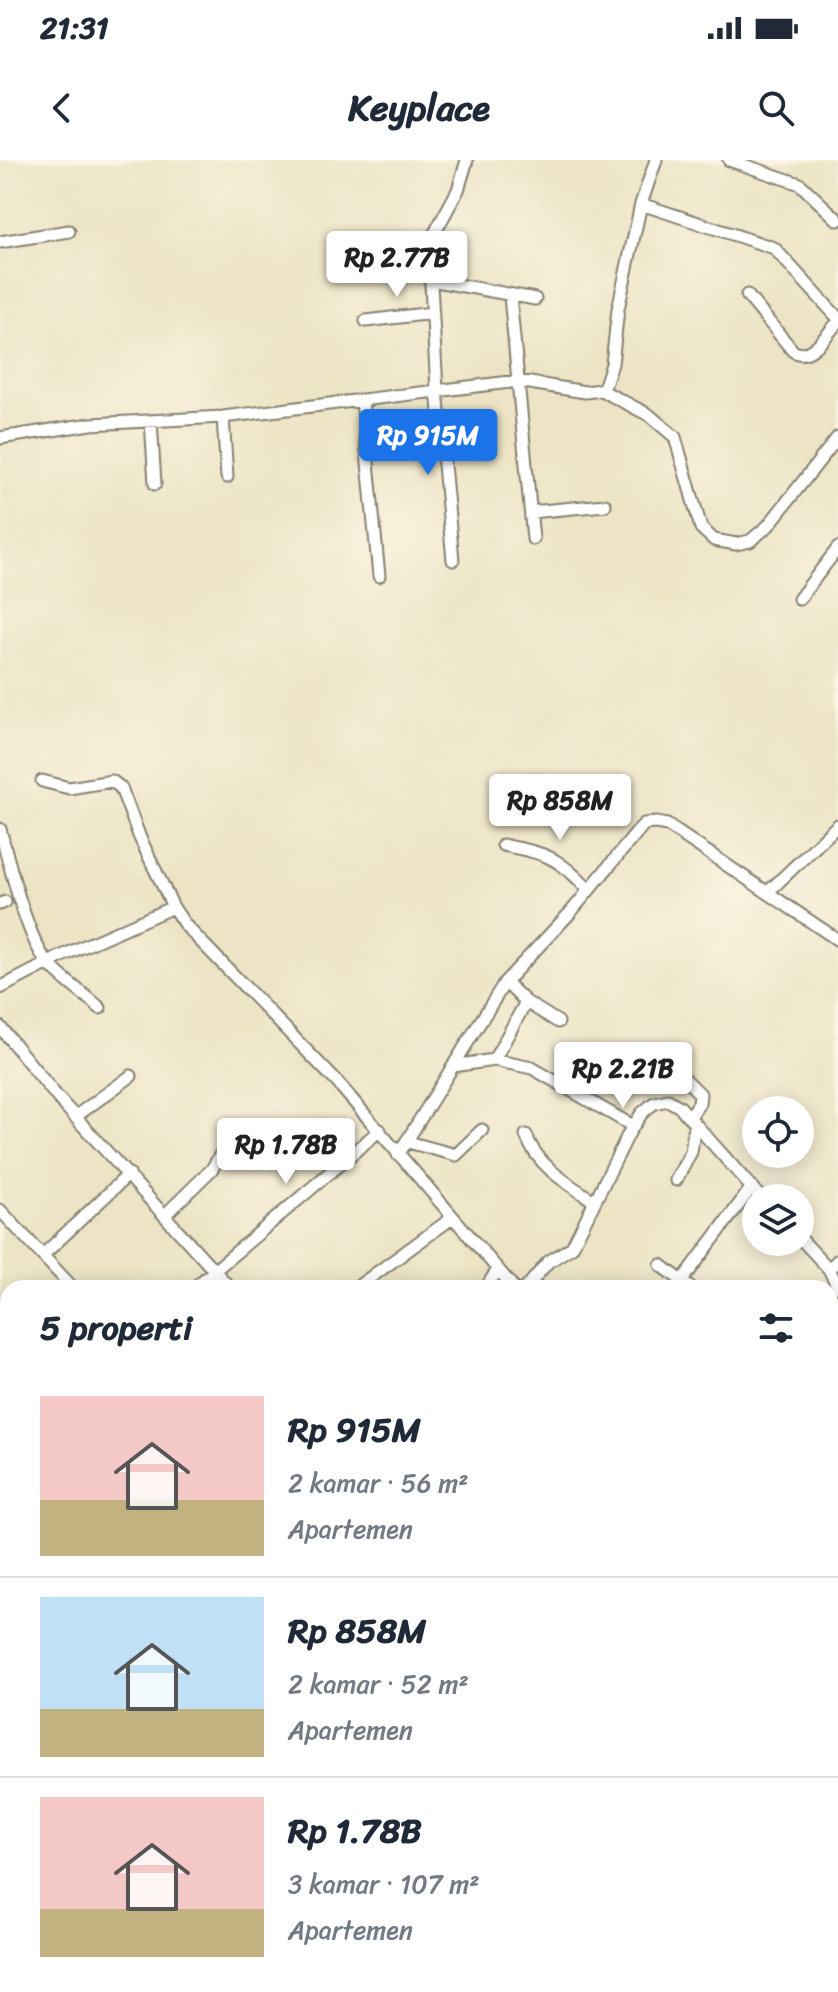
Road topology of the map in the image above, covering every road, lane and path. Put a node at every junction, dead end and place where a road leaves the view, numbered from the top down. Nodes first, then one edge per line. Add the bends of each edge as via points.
1 (467, 160) edge
2 (656, 160) edge
3 (729, 160) edge
4 (641, 204) junction
5 (838, 220) edge
6 (69, 231) dead end
7 (0, 242) edge
8 (431, 280) junction
9 (747, 295) dead end
10 (510, 296) junction
11 (535, 299) dead end
12 (433, 313) junction
13 (838, 320) edge
14 (366, 321) dead end
15 (518, 381) junction
16 (437, 390) junction
17 (601, 390) junction
18 (362, 400) junction
19 (223, 417) junction
20 (151, 421) junction
21 (0, 438) edge
22 (835, 445) edge
23 (227, 477) dead end
24 (155, 484) dead end
25 (605, 505) dead end
26 (531, 512) junction
27 (533, 539) dead end
28 (838, 548) edge
29 (453, 560) dead end
30 (379, 576) dead end
31 (799, 599) dead end
32 (42, 781) dead end
33 (838, 825) edge
34 (0, 829) edge
35 (503, 845) dead end
36 (589, 890) junction
37 (768, 892) junction
38 (173, 907) junction
39 (838, 940) edge
40 (48, 963) junction
41 (505, 982) junction
42 (0, 988) edge
43 (526, 1002) junction
44 (100, 1008) dead end
45 (558, 1022) dead end
46 (0, 1027) edge
47 (494, 1060) junction
48 (668, 1062) dead end
49 (453, 1066) junction
50 (131, 1076) dead end
51 (76, 1116) junction
52 (692, 1120) junction
53 (633, 1126) junction
54 (235, 1130) dead end
55 (380, 1130) junction
56 (482, 1130) dead end
57 (526, 1135) dead end
58 (408, 1142) junction
59 (398, 1155) junction
60 (129, 1174) junction
61 (676, 1180) dead end
62 (749, 1184) edge
63 (594, 1201) junction
64 (742, 1202) edge
65 (0, 1210) edge
66 (166, 1214) junction
67 (452, 1218) junction
68 (814, 1253) edge
69 (44, 1254) junction
70 (838, 1260) edge
71 (661, 1265) dead end
72 (214, 1269) junction
73 (498, 1269) junction
74 (829, 1269) junction
75 (66, 1280) edge
76 (202, 1280) edge
77 (223, 1280) edge
78 (367, 1280) edge
79 (491, 1280) edge
80 (507, 1280) edge
81 (533, 1280) edge
82 (680, 1280) edge
83 (689, 1280) edge
84 (834, 1280) edge

1 - 8 street via 458,190 431,240
2 - 4 street
3 - 5 street via 800,184
4 - 13 street via 774,248
4 - 17 street via 612,364
6 - 7 street
8 - 10 street
8 - 12 street
9 - 13 street via 799,355 807,354
10 - 11 street
10 - 15 street
12 - 14 street
12 - 16 street
15 - 16 street
15 - 17 street
15 - 26 street
16 - 18 street
16 - 29 street
17 - 22 street via 649,415 675,437 701,528 714,540 750,541
18 - 19 street
18 - 30 street
19 - 20 street
19 - 23 street
20 - 21 street
20 - 24 street
25 - 26 street
26 - 27 street
28 - 31 street
32 - 38 street via 69,788 117,783
33 - 37 street
34 - 40 street via 37,946
35 - 36 street via 546,854
36 - 37 street via 644,824 656,823 667,825
36 - 41 street
37 - 39 street
38 - 40 street
38 - 55 street
40 - 42 street
40 - 44 street
41 - 43 street
41 - 49 street
43 - 45 street
43 - 47 street
46 - 51 street
47 - 49 street
47 - 53 street via 532,1068
48 - 52 street via 700,1094
49 - 58 street
50 - 51 street
51 - 60 street
52 - 53 street via 663,1100
52 - 61 street via 691,1152
52 - 62 street
53 - 63 street
54 - 66 street via 212,1169
55 - 59 street
55 - 72 street
56 - 58 street via 456,1155
57 - 63 street via 546,1166
58 - 59 street
59 - 67 street
60 - 66 street
60 - 69 street
63 - 81 street via 572,1247
64 - 83 street
65 - 69 street
66 - 72 street
67 - 73 street
67 - 78 street
68 - 74 street
69 - 75 street
70 - 74 street
71 - 82 street
72 - 76 street
72 - 77 street
73 - 79 street
73 - 80 street
74 - 84 street

